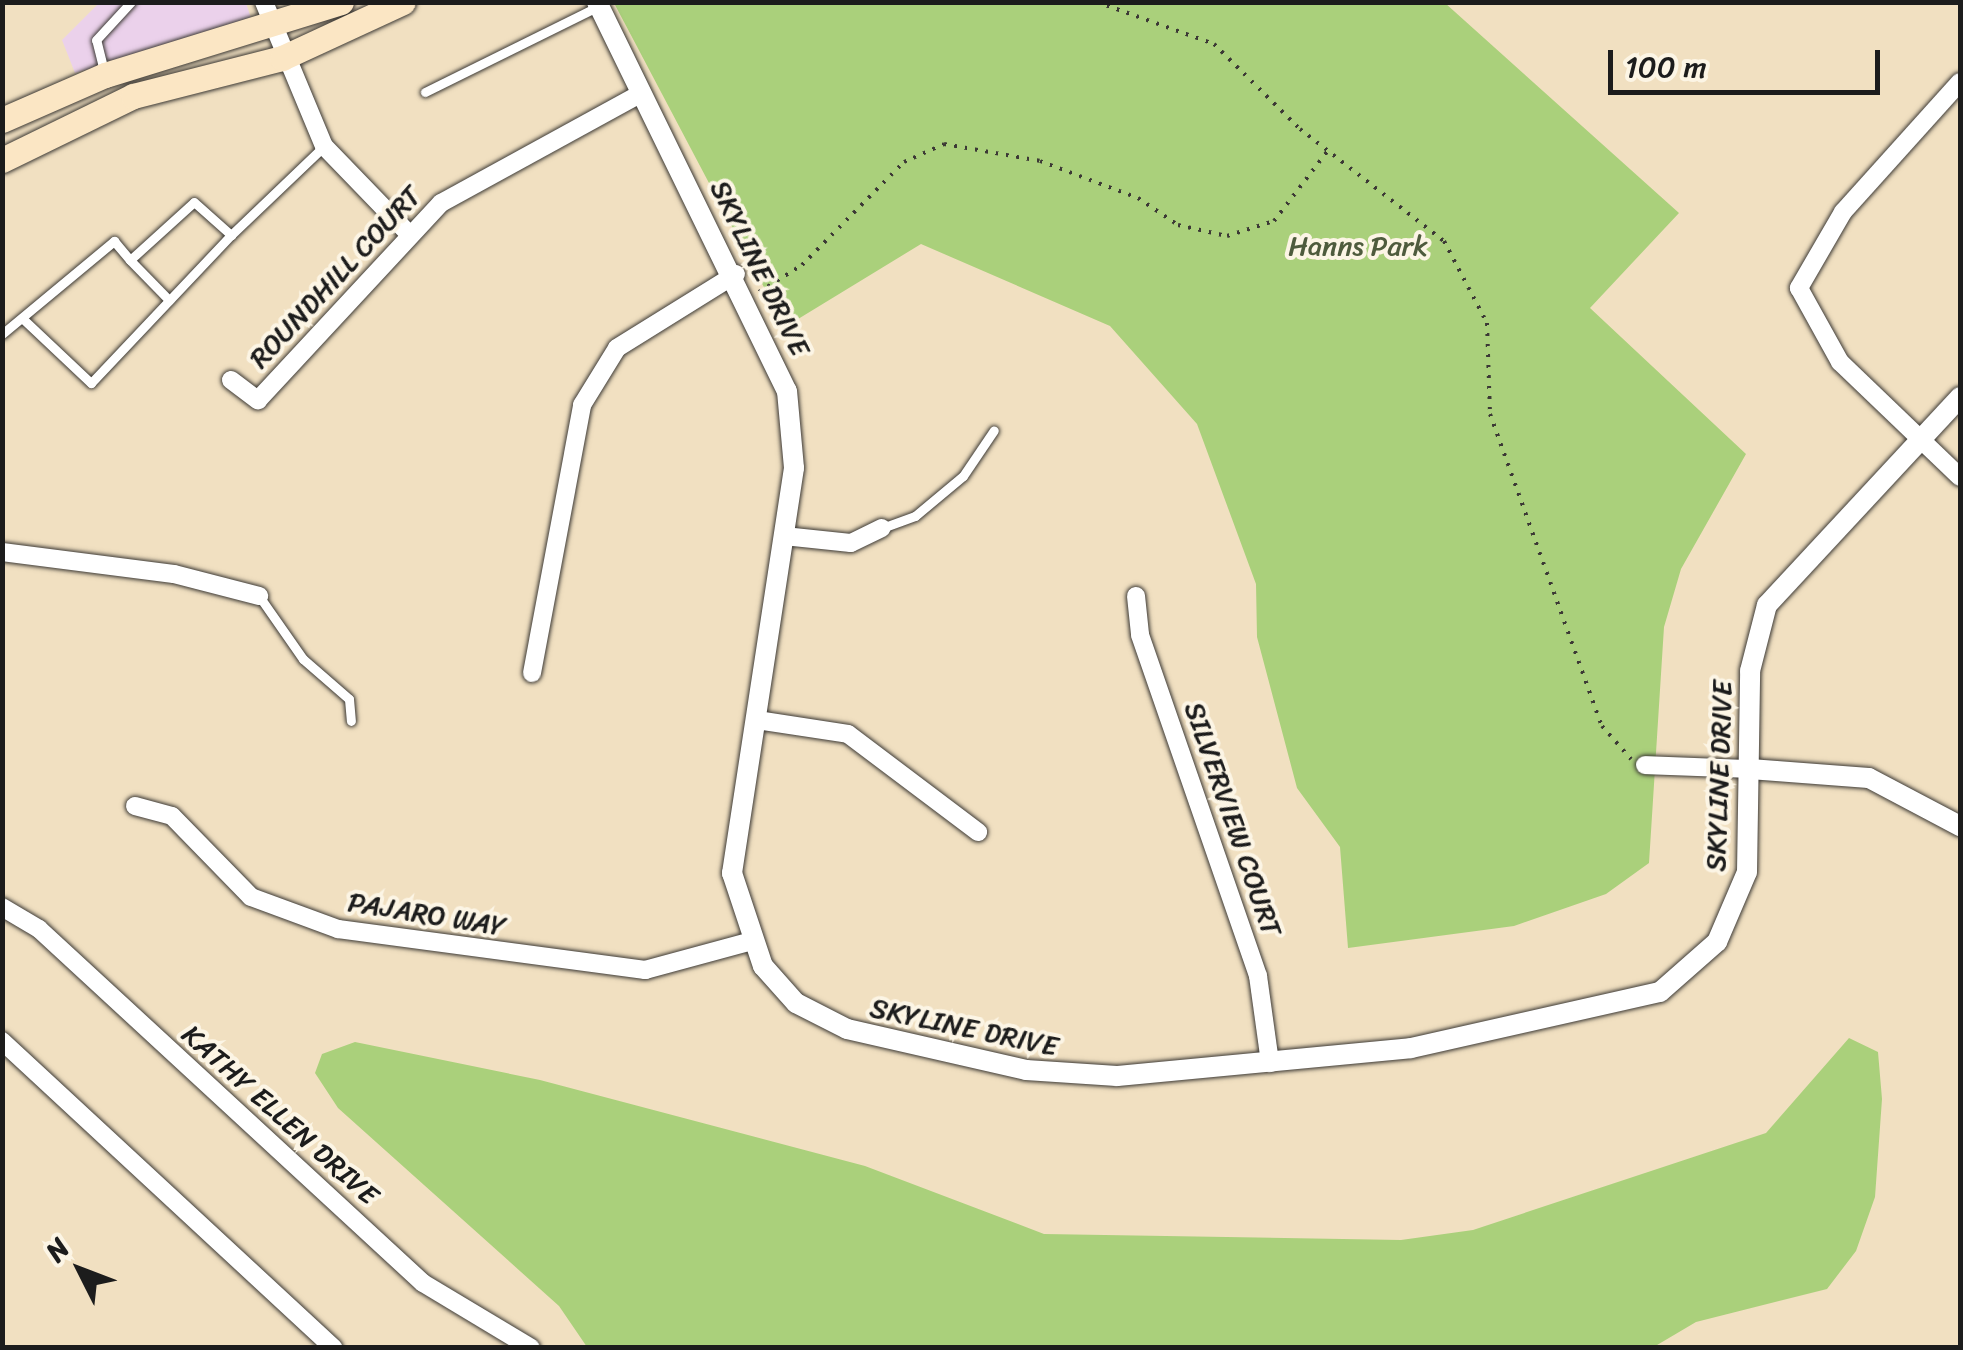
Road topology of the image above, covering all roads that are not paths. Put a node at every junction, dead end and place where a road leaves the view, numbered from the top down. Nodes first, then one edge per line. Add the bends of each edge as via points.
1 (132, 2) edge
2 (264, 2) edge
3 (341, 2) edge
4 (403, 2) edge
5 (598, 4) edge
6 (274, 30) junction
7 (282, 58) junction
8 (105, 76) junction
9 (1960, 82) edge
10 (426, 92) dead end
11 (642, 93) junction
12 (2, 120) edge
13 (324, 146) junction
14 (2, 160) edge
15 (408, 233) junction
16 (231, 235) junction
17 (130, 260) junction
18 (736, 274) junction
19 (170, 300) junction
20 (22, 318) junction
21 (2, 334) edge
22 (231, 380) dead end
23 (1960, 397) edge
24 (994, 430) dead end
25 (1917, 437) junction
26 (1960, 478) edge
27 (882, 528) joint
28 (784, 536) junction
29 (2, 552) edge
30 (259, 596) joint
31 (1136, 596) dead end
32 (532, 673) dead end
33 (351, 720) dead end
34 (757, 720) junction
35 (1645, 765) road end
36 (1750, 769) junction
37 (135, 806) dead end
38 (1960, 826) edge
39 (978, 832) dead end
40 (2, 907) edge
41 (748, 942) junction
42 (2, 1041) edge
43 (1270, 1062) junction
44 (334, 1348) edge
45 (531, 1348) edge

1 - 8 lane via 96,40
2 - 6 street
3 - 6 main road
4 - 7 main road
5 - 10 lane
5 - 11 street, SKYLINE DRIVE
6 - 7 street
6 - 8 main road
7 - 13 street
7 - 14 main road via 132,96
8 - 12 main road
9 - 25 street via 1843,212 1799,288 1840,362
11 - 15 street, ROUNDHILL COURT via 492,172
11 - 18 street, SKYLINE DRIVE
13 - 15 street
13 - 16 lane
15 - 22 street, ROUNDHILL COURT via 258,400
16 - 17 lane via 194,202
16 - 19 lane
17 - 19 lane
17 - 20 lane via 114,241
18 - 28 street, SKYLINE DRIVE via 788,391 794,468
18 - 32 street via 617,348 582,405
19 - 20 lane via 90,383
20 - 21 lane
23 - 25 street, SKYLINE DRIVE
24 - 27 lane via 963,476 915,516
25 - 26 street
25 - 36 street, SKYLINE DRIVE via 1768,605 1750,670
27 - 28 street via 851,542
28 - 34 street, SKYLINE DRIVE
29 - 30 street via 174,574
30 - 33 lane via 303,660 350,699
31 - 43 street, SILVERVIEW COURT via 1140,635 1258,976
34 - 39 street via 848,734
34 - 41 street, SKYLINE DRIVE via 732,872
35 - 36 street
36 - 38 street via 1869,778
36 - 43 street, SKYLINE DRIVE via 1739,898 1717,942 1669,986 1600,1012 1462,1039
37 - 41 street, PAJARO WAY via 172,816 251,897 338,929 644,970
40 - 45 street, KATHY ELLEN DRIVE via 39,929 424,1284
41 - 43 street, SKYLINE DRIVE via 796,1002 847,1030 1070,1078
42 - 44 street

